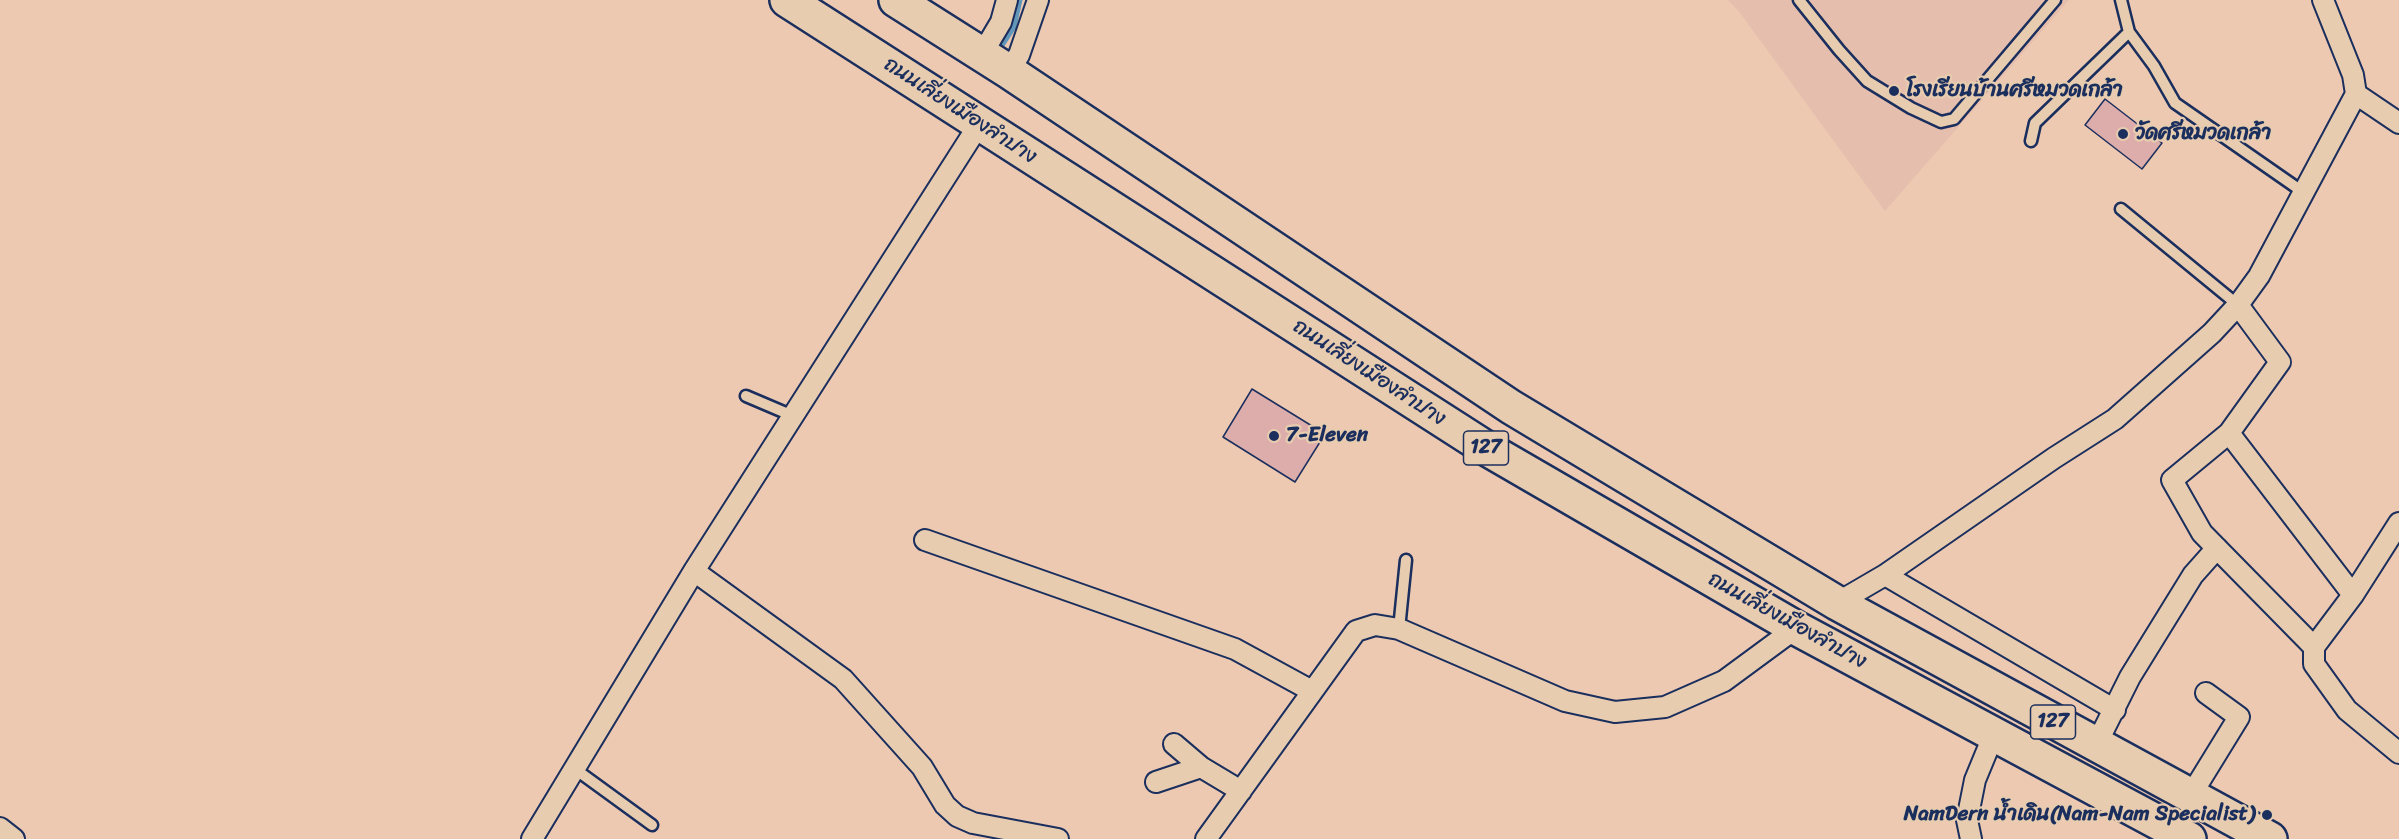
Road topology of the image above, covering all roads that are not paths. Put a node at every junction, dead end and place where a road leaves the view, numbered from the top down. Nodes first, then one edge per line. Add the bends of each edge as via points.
1 (787, 0) edge
2 (896, 0) edge
3 (1006, 0) edge
4 (1038, 0) edge
5 (1799, 0) edge
6 (2055, 0) edge
7 (2121, 0) edge
8 (2323, 0) edge
9 (2129, 32) junction
10 (995, 63) junction
11 (2356, 94) junction
12 (980, 123) junction
13 (2399, 123) edge
14 (2031, 141) dead end
15 (2303, 192) junction
16 (2121, 210) dead end
17 (2238, 305) junction
18 (746, 396) dead end
19 (786, 413) junction
20 (2229, 433) junction
21 (2399, 523) edge
22 (925, 540) dead end
23 (2217, 548) junction
24 (1406, 560) dead end
25 (694, 571) junction
26 (1885, 575) junction
27 (2352, 595) junction
28 (1837, 603) junction
29 (1399, 628) junction
30 (1796, 628) junction
31 (2314, 647) junction
32 (1312, 691) junction
33 (2206, 693) dead end
34 (2115, 710) junction
35 (1994, 734) junction
36 (1173, 744) dead end
37 (2096, 745) junction
38 (2399, 753) edge
39 (2136, 766) junction
40 (1202, 768) junction
41 (575, 769) junction
42 (1156, 782) dead end
43 (1241, 791) junction
44 (2191, 795) junction
45 (2117, 800) junction
46 (652, 825) dead end
47 (0, 828) edge
48 (14, 839) edge
49 (532, 839) edge
50 (1058, 839) edge
51 (1206, 839) edge
52 (1971, 839) edge
53 (2188, 839) edge
54 (2270, 839) edge

1 - 12 highway, ถนนเลี่ยงเมืองลำปาง / 127
2 - 10 highway, ถนนเลี่ยงเมืองลำปาง / 127
3 - 10 street
4 - 10 street via 1019,55
5 - 6 lane via 1867,81 1941,122 1954,119
7 - 9 lane
8 - 11 street
9 - 14 lane via 2035,123
9 - 15 lane via 2175,103
10 - 28 highway, ถนนเลี่ยงเมืองลำปาง / 127 via 1511,407
11 - 13 street
11 - 15 street
12 - 19 street
12 - 30 highway, ถนนเลี่ยงเมืองลำปาง / 127 via 1489,450
15 - 17 street via 2259,276
16 - 17 lane
17 - 20 street via 2280,363
17 - 26 street via 2115,419
18 - 19 lane
19 - 25 street
20 - 23 street via 2172,480 2202,533
20 - 27 street
21 - 27 street
22 - 32 street via 1235,649
23 - 31 street
23 - 34 street via 2193,575 2130,677
24 - 29 lane
25 - 41 street
25 - 50 street via 843,679 922,767 945,805 957,816 973,823
26 - 28 street
26 - 34 street
27 - 31 street
28 - 37 highway, ถนนเลี่ยงเมืองลำปาง / 127
29 - 30 street via 1565,701 1615,712 1665,707 1724,681
29 - 32 street via 1375,625 1356,631
30 - 35 highway, ถนนเลี่ยงเมืองลำปาง / 127
31 - 38 street via 2314,664 2347,710
32 - 43 street
33 - 44 street via 2239,717
34 - 37 street
35 - 45 highway, ถนนเลี่ยงเมืองลำปาง / 127
35 - 52 street via 1975,780 1967,820
36 - 40 street
37 - 39 highway, ถนนเลี่ยงเมืองลำปาง / 127
39 - 44 highway, ถนนเลี่ยงเมืองลำปาง / 127
39 - 45 highway
40 - 42 street
40 - 43 street
41 - 46 lane
41 - 49 street
43 - 51 street
44 - 54 highway, ถนนเลี่ยงเมืองลำปาง / 127
45 - 53 highway, ถนนเลี่ยงเมืองลำปาง / 127
47 - 48 street

